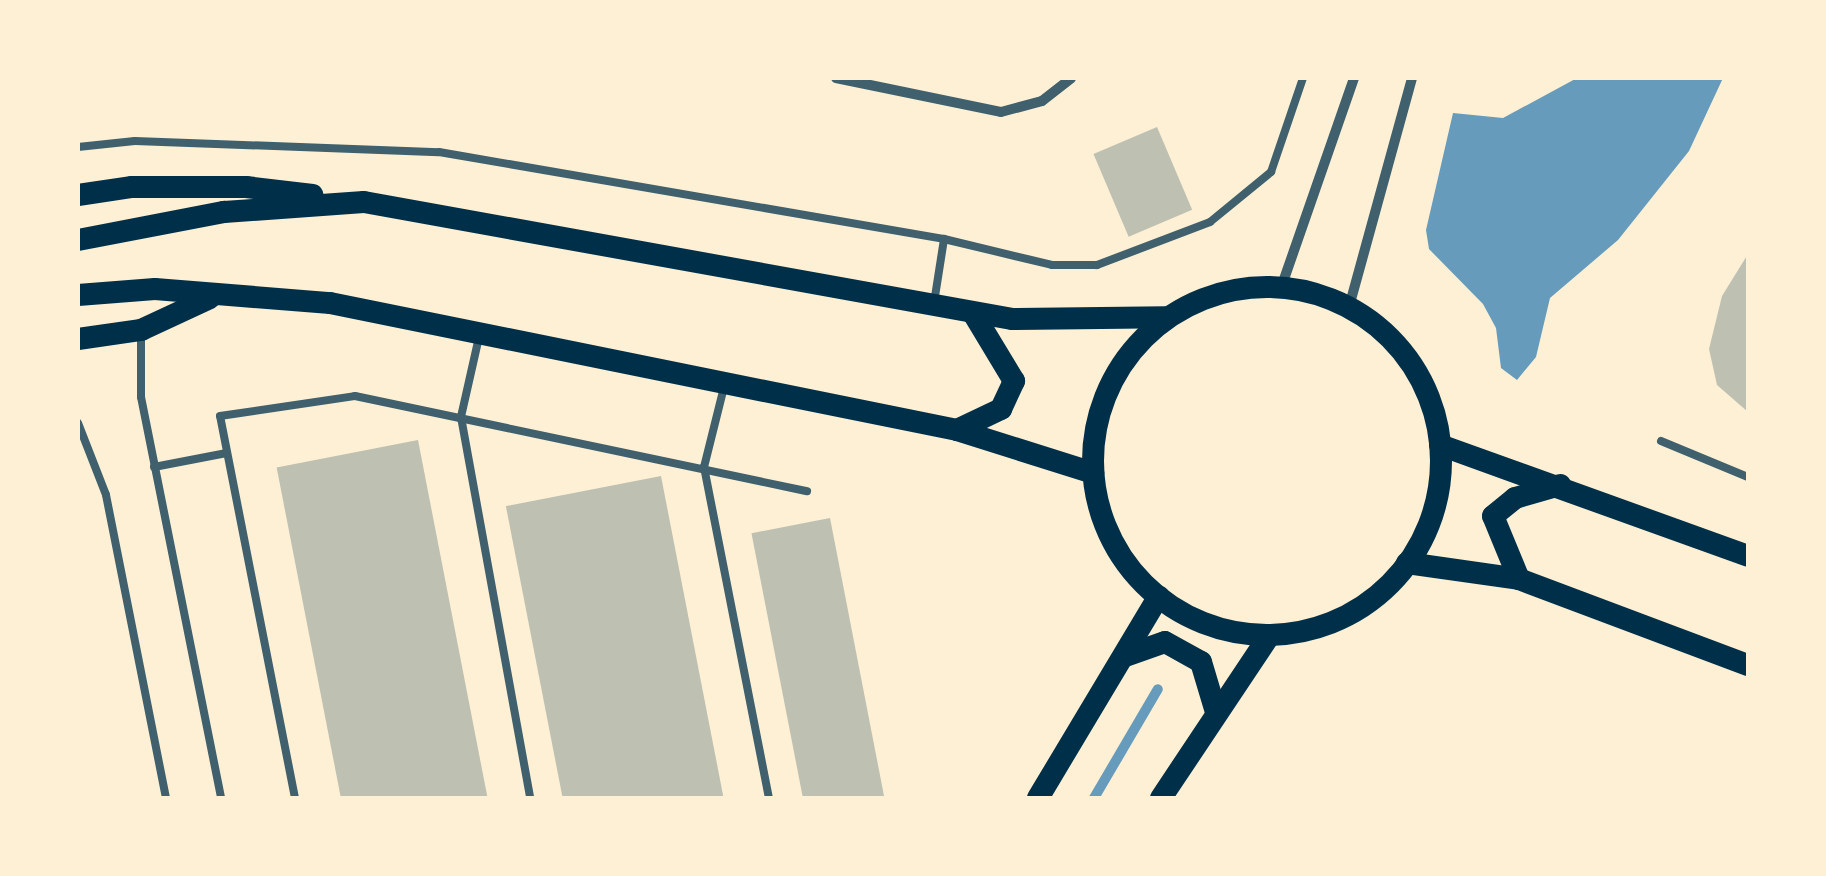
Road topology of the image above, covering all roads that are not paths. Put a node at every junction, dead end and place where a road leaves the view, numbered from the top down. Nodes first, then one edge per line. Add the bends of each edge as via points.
1 (836, 78) edge
2 (1071, 78) edge
3 (1303, 78) edge
4 (1354, 78) edge
5 (1412, 78) edge
6 (852, 79) edge
7 (78, 147) edge
8 (78, 195) edge
9 (364, 202) junction
10 (944, 239) junction
11 (78, 240) edge
12 (1282, 286) junction
13 (78, 296) edge
14 (210, 298) junction
15 (934, 305) junction
16 (1350, 306) junction
17 (973, 312) junction
18 (1165, 317) junction
19 (140, 330) junction
20 (480, 333) junction
21 (78, 339) edge
22 (725, 383) junction
23 (461, 417) junction
24 (78, 422) edge
25 (957, 430) junction
26 (1660, 441) dead end
27 (1440, 445) junction
28 (227, 453) junction
29 (154, 467) junction
30 (704, 468) junction
31 (1094, 472) junction
32 (1748, 478) edge
33 (1560, 485) junction
34 (807, 492) dead end
35 (1748, 556) edge
36 (1407, 563) junction
37 (1519, 579) junction
38 (1160, 596) junction
39 (1267, 639) junction
40 (1122, 658) junction
41 (1748, 665) edge
42 (1215, 709) junction
43 (166, 798) edge
44 (221, 798) edge
45 (296, 798) edge
46 (530, 798) edge
47 (769, 798) edge
48 (1038, 798) edge
49 (1161, 798) edge

1 - 6 street
2 - 6 street via 1042,101 1001,112
3 - 10 lane via 1272,172 1210,222 1097,264 1052,265
4 - 12 street
5 - 16 street
7 - 10 lane via 136,142 440,152
8 - 9 main road via 132,187 246,186
9 - 11 main road via 224,212
9 - 15 main road
10 - 15 lane
12 - 16 main road
12 - 18 main road via 1214,293
13 - 14 main road via 156,290
14 - 19 main road
14 - 20 main road via 330,302
15 - 17 main road
16 - 27 main road via 1394,342 1426,389
17 - 18 main road via 1012,320
17 - 25 main road via 1014,381 1001,410
18 - 31 main road via 1132,348 1109,385 1096,428
19 - 21 main road
19 - 29 lane via 141,397
20 - 22 main road
20 - 23 lane
22 - 25 main road
22 - 30 lane
23 - 28 lane via 354,396 220,416
23 - 30 lane
23 - 46 lane
24 - 43 lane via 106,495
25 - 31 main road
26 - 32 lane
27 - 33 main road
27 - 36 main road via 1434,507
28 - 29 lane
28 - 45 lane
29 - 44 lane
30 - 34 lane
30 - 47 lane
31 - 38 main road via 1104,519 1126,562
33 - 35 main road
33 - 37 main road via 1516,498 1493,516
36 - 37 main road
36 - 39 main road via 1349,617 1309,633
37 - 41 main road
38 - 39 main road via 1188,615
38 - 40 main road
39 - 42 main road
40 - 42 main road via 1165,642 1201,662
40 - 48 main road
42 - 49 main road

